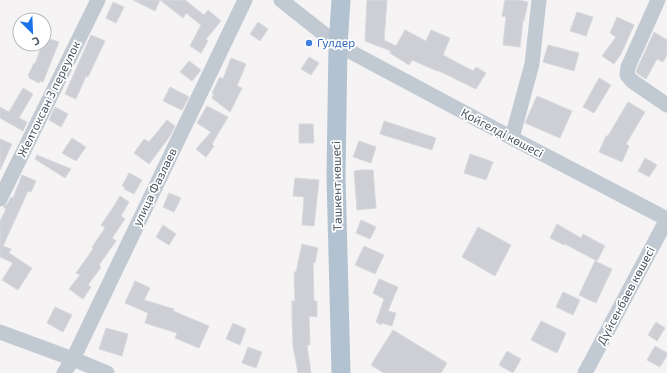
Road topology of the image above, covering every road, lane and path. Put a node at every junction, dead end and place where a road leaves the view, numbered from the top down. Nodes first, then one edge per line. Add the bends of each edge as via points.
1 (98, 0) edge
2 (245, 0) edge
3 (281, 0) edge
4 (340, 0) edge
5 (539, 0) edge
6 (658, 0) edge
7 (338, 45) junction
8 (667, 105) edge
9 (512, 138) junction
10 (0, 199) edge
11 (667, 219) edge
12 (0, 332) edge
13 (73, 359) junction
14 (64, 373) edge
15 (106, 373) edge
16 (342, 373) edge
17 (585, 373) edge

1 - 10 street, Желтоксан 3 переулок
2 - 13 street, улица Фазлаев
3 - 7 street, Қойгелді көшесі
4 - 7 main road, Ташкент көшесі
5 - 9 street via 532,64
6 - 8 street via 628,67 627,75
7 - 9 street, Қойгелді көшесі
7 - 16 main road, Ташкент көшесі via 336,176
9 - 11 street, Қойгелді көшесі
11 - 17 street, Дүйсенбаев көшесі
12 - 13 street
13 - 14 street, улица Фазлаев
13 - 15 street

